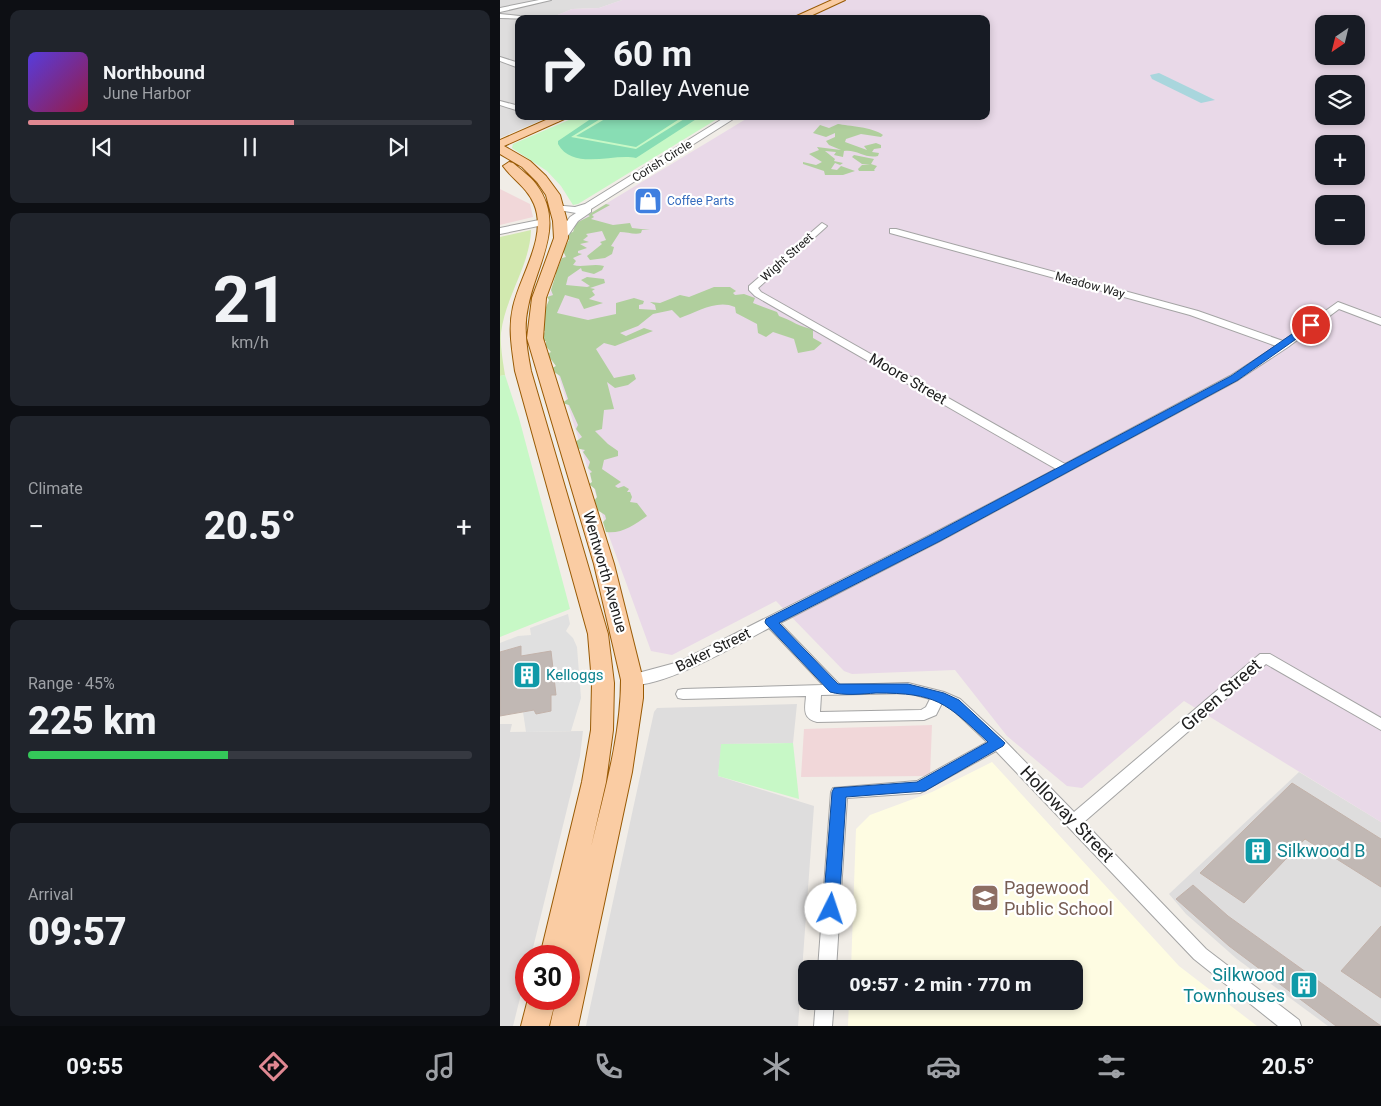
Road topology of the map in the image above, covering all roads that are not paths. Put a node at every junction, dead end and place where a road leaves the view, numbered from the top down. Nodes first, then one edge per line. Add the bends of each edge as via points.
1 (548, 0) edge
2 (840, 0) edge
3 (500, 10) edge
4 (805, 15) edge
5 (500, 16) edge
6 (515, 18) edge
7 (500, 59) edge
8 (515, 65) edge
9 (500, 104) edge
10 (515, 108) edge
11 (550, 120) edge
12 (728, 120) edge
13 (500, 144) edge
14 (500, 149) edge
15 (500, 160) edge
16 (589, 206) junction
17 (556, 222) junction
18 (822, 226) dead end
19 (500, 231) edge
20 (893, 231) dead end
21 (752, 288) joint
22 (1381, 322) edge
23 (1284, 345) junction
24 (1065, 469) junction
25 (771, 622) junction
26 (632, 680) junction
27 (603, 683) junction
28 (835, 689) junction
29 (814, 690) junction
30 (683, 694) dead end
31 (939, 696) junction
32 (1381, 725) edge
33 (998, 743) junction
34 (1074, 821) junction
35 (555, 945) edge
36 (828, 960) edge
37 (539, 1010) edge
38 (824, 1010) edge
39 (535, 1026) edge
40 (564, 1026) edge
41 (823, 1026) edge
42 (1292, 1026) edge

1 - 3 street
2 - 4 main road
5 - 6 street
7 - 8 street
9 - 10 street
11 - 13 main road
12 - 16 street, Corish Circle
14 - 17 main road via 526,164 542,179 550,190
15 - 17 main road, Wentworth Avenue via 526,181
16 - 17 street, Corish Circle via 575,210
16 - 17 street, Corish Circle via 569,224
17 - 19 street
17 - 26 main road, Wentworth Avenue via 539,298 535,338 604,564
17 - 27 main road, Wentworth Avenue via 543,242 524,293 517,329 523,371 598,634
18 - 21 street, Wight Street
20 - 23 street, Meadow Way via 1194,314
21 - 24 street, Moore Street
22 - 23 street, Baker Street via 1338,305
23 - 24 street, Baker Street via 1243,373
24 - 25 street, Baker Street
25 - 26 street, Baker Street via 684,666 657,676
25 - 28 street
26 - 27 main road, Baker Street
26 - 40 main road, Wentworth Avenue via 620,772
27 - 35 main road, Wentworth Avenue via 602,730 594,782
28 - 29 street, Holloway Street
28 - 31 street, Holloway Street via 908,688
29 - 30 street, Holloway Street
29 - 31 street via 812,714 817,717 924,715 931,711
31 - 33 street, Holloway Street via 955,703
32 - 34 street, Green Street via 1266,657
33 - 34 street, Holloway Street
33 - 36 street via 920,787 839,792
34 - 42 street, Holloway Street via 1200,954
37 - 39 main road
38 - 41 street

